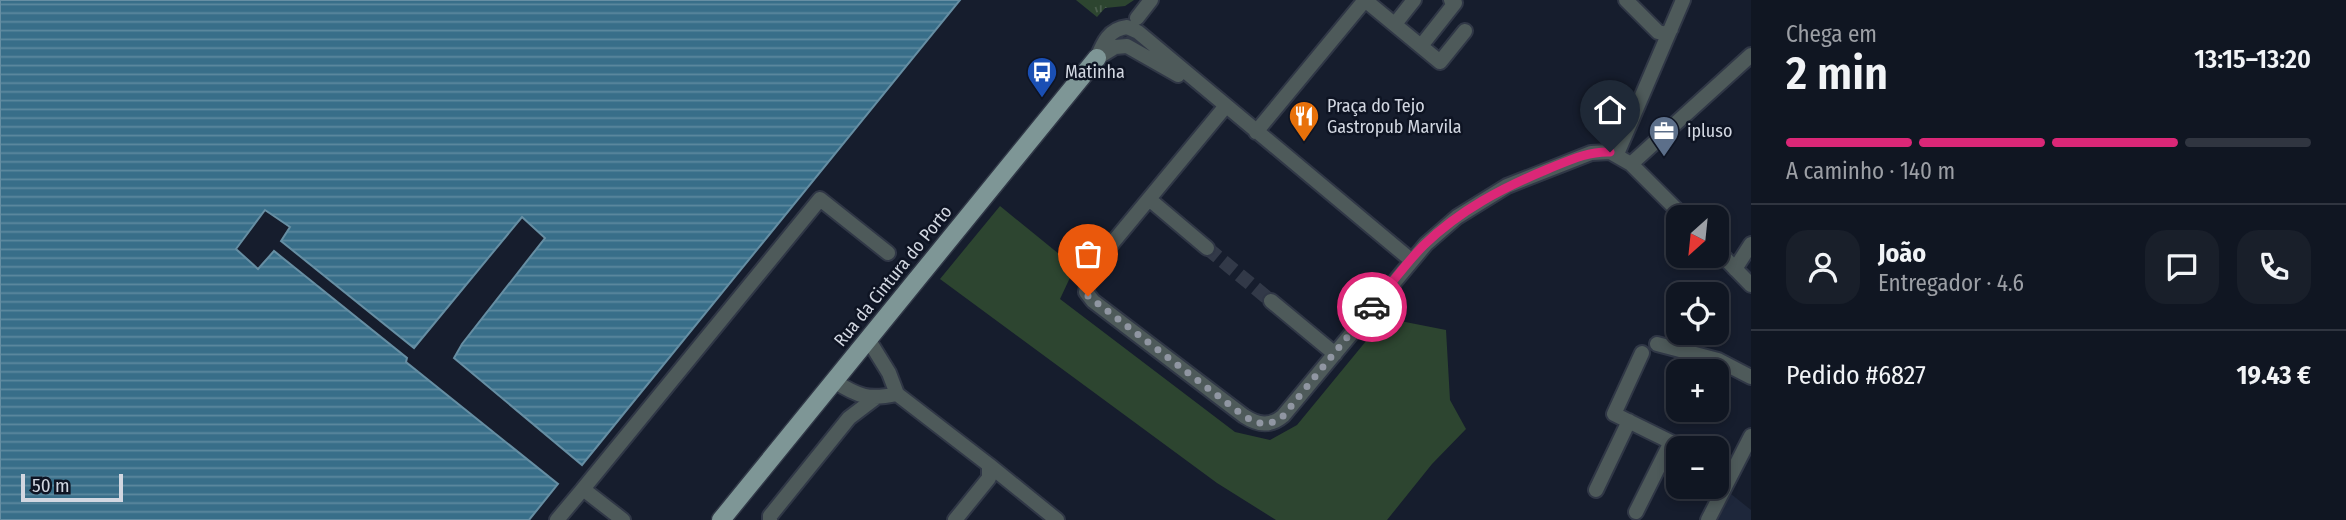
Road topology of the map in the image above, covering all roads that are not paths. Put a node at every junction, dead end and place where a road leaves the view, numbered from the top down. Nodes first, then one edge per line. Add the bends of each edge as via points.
1 (1151, 0) edge
2 (1365, 0) edge
3 (1414, 0) edge
4 (1451, 0) edge
5 (1626, 0) edge
6 (1683, 0) edge
7 (1137, 18) dead end
8 (1395, 24) junction
9 (1671, 29) junction
10 (1465, 31) dead end
11 (1421, 46) junction
12 (1751, 55) edge
13 (1097, 58) joint
14 (1225, 107) junction
15 (1256, 132) junction
16 (1617, 154) junction
17 (1631, 164) junction
18 (1149, 199) junction
19 (1672, 205) edge
20 (1751, 244) edge
21 (1207, 248) tunnel mouth
22 (888, 253) dead end
23 (1411, 260) junction
24 (1729, 263) edge
25 (1735, 269) junction
26 (1751, 285) edge
27 (1271, 301) tunnel mouth
28 (868, 339) junction
29 (1657, 344) dead end
30 (1642, 353) dead end
31 (1335, 354) junction
32 (1751, 377) edge
33 (834, 381) junction
34 (897, 394) junction
35 (874, 399) junction
36 (1629, 421) junction
37 (1751, 436) edge
38 (1666, 440) edge
39 (1666, 463) edge
40 (989, 465) junction
41 (1729, 471) edge
42 (1732, 473) junction
43 (583, 489) junction
44 (1595, 490) dead end
45 (1636, 512) dead end
46 (557, 520) edge
47 (622, 520) edge
48 (720, 520) edge
49 (770, 520) edge
50 (956, 520) edge
51 (1057, 520) edge
52 (1708, 520) edge

1 - 7 street
2 - 8 street
2 - 15 street
3 - 8 street
4 - 11 street via 1455,3
5 - 9 street via 1658,32 1666,34
6 - 9 street
8 - 11 street
9 - 16 street
10 - 11 street via 1440,62
12 - 17 street
13 - 14 street via 1110,35 1127,27 1143,35
13 - 28 main road, Rua da Cintura do Porto
14 - 15 street
14 - 18 street
15 - 23 street
16 - 17 street
16 - 23 street via 1591,153 1507,186 1457,217
17 - 19 street
18 - 21 street
18 - 31 street via 1094,267 1086,288 1093,300 1257,423 1269,424 1283,416
20 - 25 street
22 - 43 street via 820,199
23 - 31 street
24 - 25 street
25 - 26 street
27 - 31 street
28 - 33 main road, Rua da Cintura do Porto
28 - 34 street
29 - 32 street via 1718,360
30 - 36 street via 1614,414
33 - 35 street
33 - 48 main road, Rua da Cintura do Porto
34 - 35 street
34 - 40 street
35 - 49 street via 849,418
36 - 38 street
36 - 44 street
37 - 42 street
39 - 45 street
40 - 50 street via 989,478
40 - 51 street
41 - 42 street
42 - 52 street
43 - 46 street
43 - 47 street

